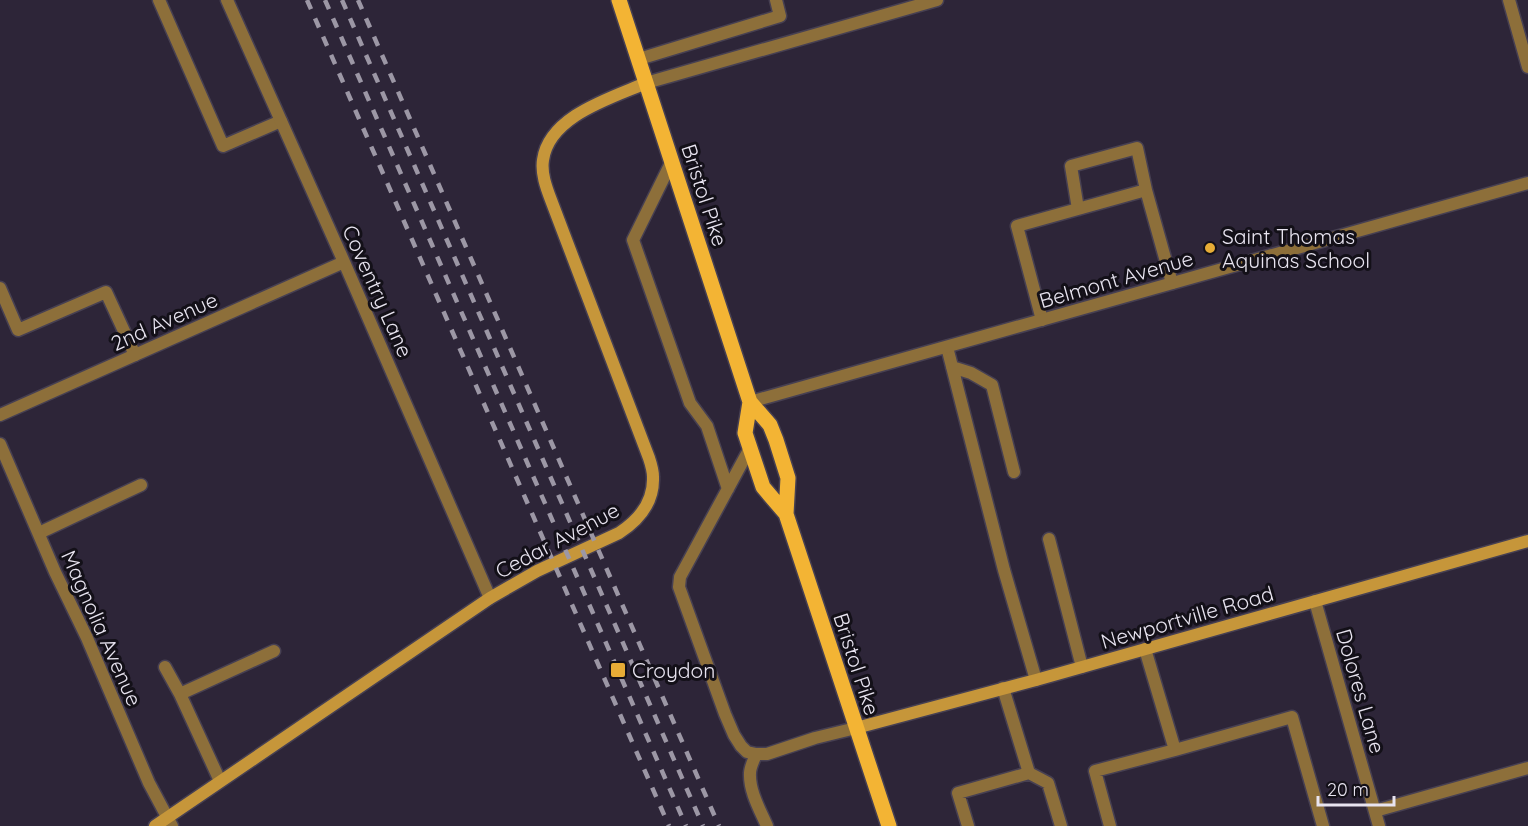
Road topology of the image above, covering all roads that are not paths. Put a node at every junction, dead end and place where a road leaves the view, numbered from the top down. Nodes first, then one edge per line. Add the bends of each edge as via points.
1 (159, 0) edge
2 (227, 0) edge
3 (776, 0) edge
4 (937, 0) edge
5 (1509, 0) edge
6 (623, 1) edge
7 (639, 59) junction
8 (1528, 67) edge
9 (646, 84) junction
10 (281, 121) junction
11 (672, 161) junction
12 (1528, 183) edge
13 (1146, 190) junction
14 (1078, 209) junction
15 (344, 262) junction
16 (1172, 284) junction
17 (0, 288) edge
18 (1042, 320) junction
19 (947, 347) junction
20 (135, 355) junction
21 (952, 367) junction
22 (750, 402) junction
23 (0, 415) edge
24 (0, 444) edge
25 (750, 448) junction
26 (1014, 472) dead end
27 (141, 484) dead end
28 (728, 489) junction
29 (786, 514) junction
30 (39, 533) junction
31 (1049, 539) dead end
32 (1528, 541) edge
33 (490, 598) junction
34 (1315, 601) junction
35 (1145, 649) junction
36 (274, 651) dead end
37 (165, 667) dead end
38 (1082, 667) junction
39 (1036, 680) junction
40 (1003, 688) junction
41 (180, 694) junction
42 (856, 728) junction
43 (1175, 750) junction
44 (756, 754) junction
45 (1528, 768) edge
46 (1029, 772) junction
47 (220, 781) junction
48 (1375, 811) junction
49 (170, 822) edge
50 (154, 826) edge
51 (767, 826) edge
52 (889, 826) edge
53 (968, 826) edge
54 (1061, 826) edge
55 (1110, 826) edge
56 (1323, 826) edge
57 (1379, 826) edge

1 - 10 street via 224,146
2 - 10 street, Coventry Lane
3 - 7 street via 780,16
4 - 9 street
5 - 8 street
6 - 7 main road, Bristol Pike
7 - 9 main road, Bristol Pike
9 - 11 main road, Bristol Pike
9 - 33 main road, Cedar Avenue via 598,103 564,124 546,146 542,161 550,200 649,458 654,476 652,490 632,525
10 - 15 street, Coventry Lane
11 - 22 main road, Bristol Pike
11 - 28 street via 633,240 690,403 706,426
12 - 16 street, Belmont Avenue
13 - 14 street
13 - 14 street via 1137,148 1071,166
13 - 16 street
14 - 18 street via 1017,226
15 - 20 street, 2nd Avenue
15 - 33 street, Coventry Lane
16 - 18 street, Belmont Avenue
17 - 20 street via 18,330 106,292
18 - 19 street, Belmont Avenue
19 - 21 street
19 - 22 street, Belmont Avenue
20 - 23 street, 2nd Avenue
21 - 26 street via 992,385
21 - 39 street
22 - 25 main road, Bristol Pike via 745,433
22 - 29 main road, Bristol Pike via 771,424 788,478
24 - 30 street, Magnolia Avenue
25 - 28 street
25 - 29 main road, Bristol Pike via 763,487
27 - 30 street
28 - 44 street via 680,577 679,587 734,735 747,752
29 - 42 main road, Bristol Pike
30 - 49 street, Magnolia Avenue via 149,783
31 - 38 street
32 - 34 main road, Newportville Road
33 - 47 main road, Cedar Avenue
34 - 35 main road, Newportville Road
34 - 48 street, Dolores Lane
35 - 38 main road, Newportville Road
35 - 43 street
36 - 41 street
37 - 41 street
38 - 39 main road, Newportville Road
39 - 40 main road, Newportville Road
40 - 42 main road, Newportville Road
40 - 46 street
41 - 47 street
42 - 44 street
42 - 52 main road, Bristol Pike
43 - 55 street via 1095,771
43 - 56 street via 1292,717
44 - 51 street via 751,786
45 - 48 street
46 - 53 street via 958,793
46 - 54 street via 1048,783
47 - 49 main road, Cedar Avenue
48 - 57 street, Dolores Lane
49 - 50 main road, Cedar Avenue

